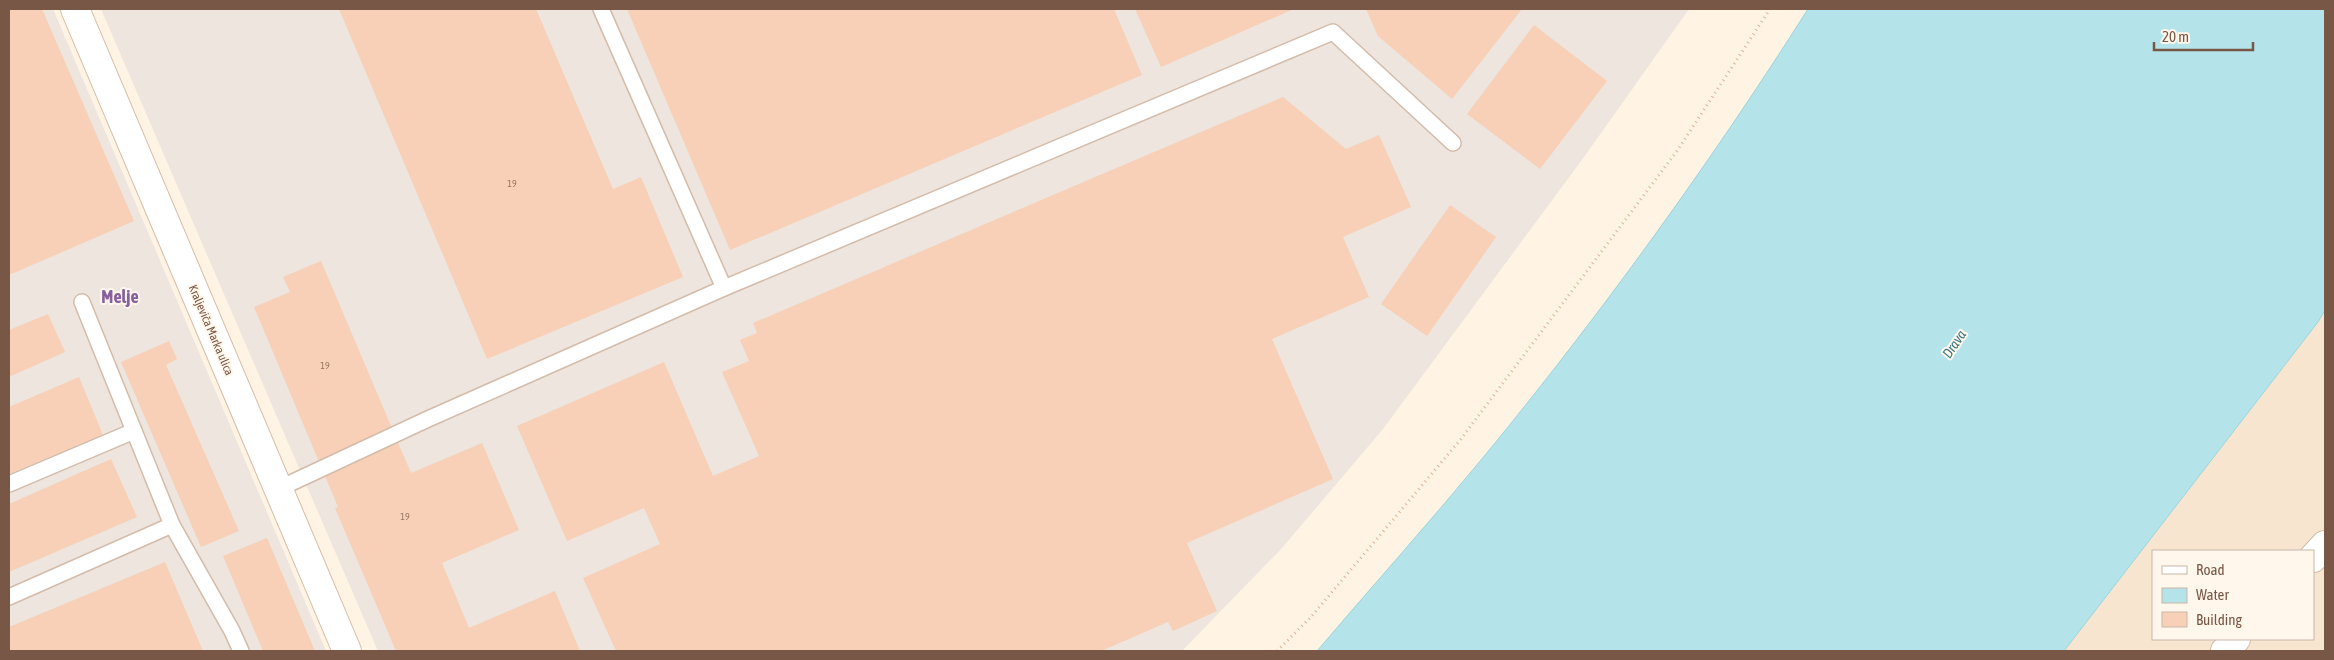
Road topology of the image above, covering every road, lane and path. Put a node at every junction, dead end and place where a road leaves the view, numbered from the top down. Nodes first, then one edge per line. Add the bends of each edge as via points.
1 (75, 9) edge
2 (601, 9) edge
3 (1770, 9) edge
4 (1453, 143) dead end
5 (724, 288) junction
6 (82, 302) dead end
7 (134, 431) junction
8 (9, 484) edge
9 (278, 489) junction
10 (172, 525) junction
11 (2325, 545) edge
12 (2314, 557) edge
13 (9, 597) edge
14 (2235, 640) edge
15 (241, 651) edge
16 (347, 651) edge
17 (1277, 651) edge
18 (2225, 651) edge

1 - 9 street, Kraljeviča Marka ulica
2 - 5 lane
3 - 17 path via 1677,151 1461,439 1311,617
4 - 5 lane via 1333,32
5 - 9 lane
6 - 7 lane
7 - 8 lane
7 - 10 lane
9 - 16 street, Kraljeviča Marka ulica
10 - 13 lane
10 - 15 lane
11 - 12 street
14 - 18 street

